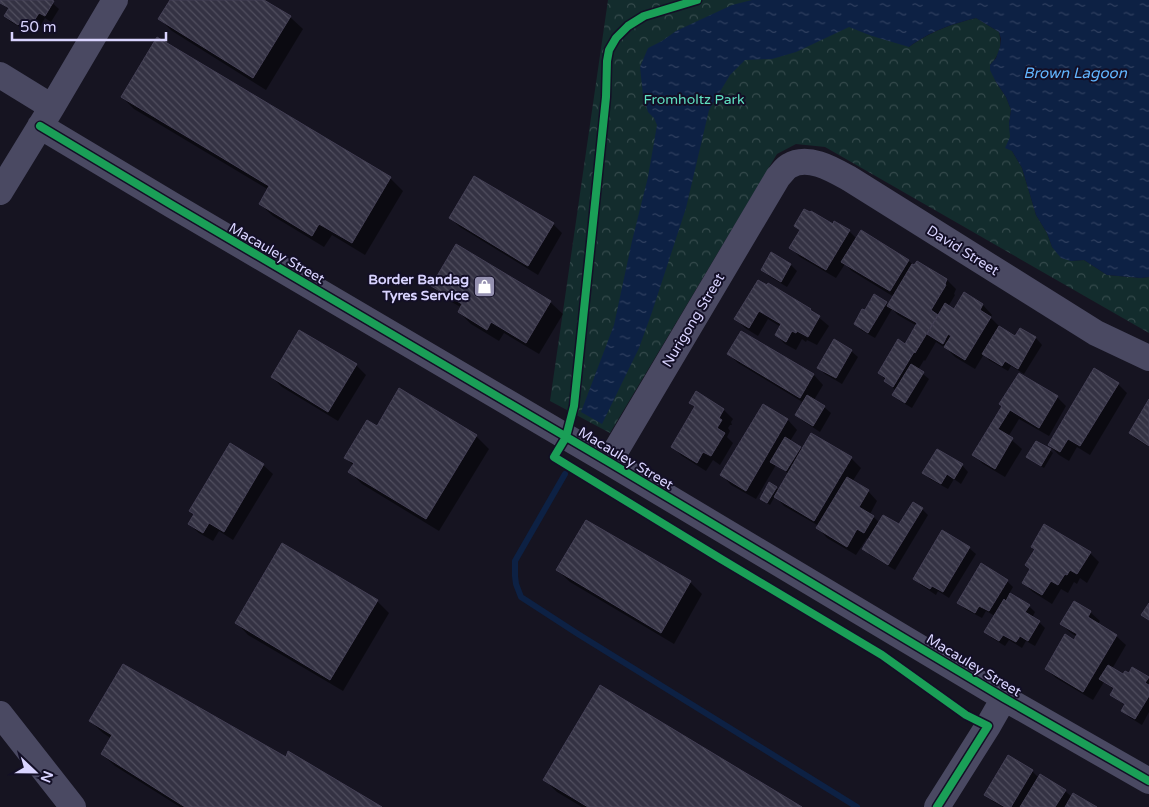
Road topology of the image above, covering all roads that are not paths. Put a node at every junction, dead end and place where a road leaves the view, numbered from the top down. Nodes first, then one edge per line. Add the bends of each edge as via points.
1 (115, 0) edge
2 (0, 75) edge
3 (46, 117) junction
4 (778, 177) joint
5 (0, 192) edge
6 (1149, 358) edge
7 (608, 462) junction
8 (1004, 698) junction
9 (0, 714) edge
10 (1149, 781) edge
11 (73, 807) edge
12 (937, 807) edge

1 - 3 street
2 - 3 street, Macauley Street
3 - 5 street
3 - 7 street, Macauley Street via 206,225
4 - 6 street, David Street via 790,165 803,161 838,172 1096,333
4 - 7 street, Nurigong Street
7 - 8 street, Macauley Street
8 - 10 street, Macauley Street
8 - 12 street
9 - 11 street

